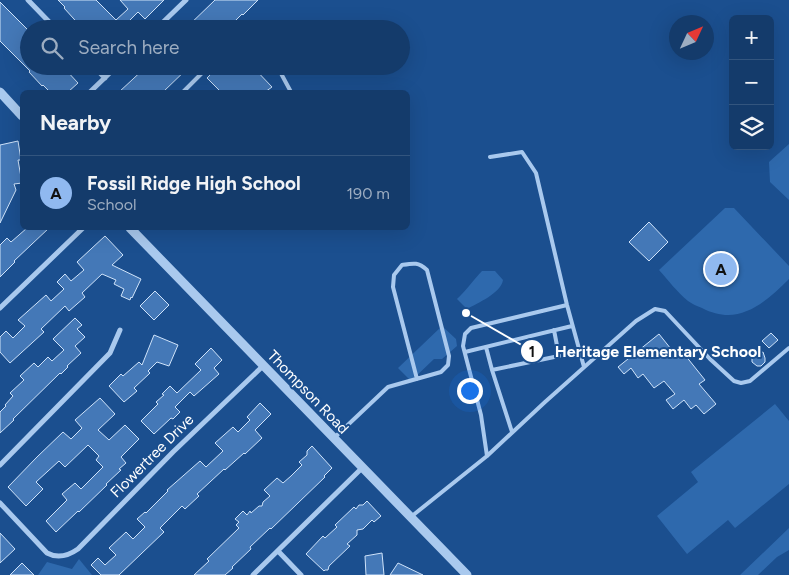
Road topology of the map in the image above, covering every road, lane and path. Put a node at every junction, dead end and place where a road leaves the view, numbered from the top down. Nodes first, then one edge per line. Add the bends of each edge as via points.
1 (28, 0) edge
2 (186, 0) edge
3 (47, 20) edge
4 (165, 20) edge
5 (102, 75) edge
6 (108, 75) edge
7 (200, 75) edge
8 (282, 75) edge
9 (105, 78) junction
10 (92, 90) edge
11 (185, 90) edge
12 (290, 90) edge
13 (0, 92) edge
14 (20, 114) edge
15 (490, 157) dead end
16 (80, 230) edge
17 (132, 230) edge
18 (567, 305) junction
19 (0, 308) edge
20 (572, 326) junction
21 (120, 330) dead end
22 (554, 330) junction
23 (486, 347) junction
24 (789, 348) edge
25 (464, 352) junction
26 (264, 365) junction
27 (584, 367) junction
28 (492, 370) junction
29 (417, 379) junction
30 (512, 432) junction
31 (334, 438) junction
32 (487, 456) junction
33 (0, 465) edge
34 (362, 468) junction
35 (0, 503) edge
36 (411, 517) junction
37 (278, 551) junction
38 (253, 575) edge
39 (301, 575) edge
40 (467, 575) edge

1 - 3 street
2 - 4 street
5 - 9 street
6 - 9 street
7 - 11 lane
8 - 12 lane
9 - 10 street
13 - 14 street
15 - 18 lane via 522,152 536,173
16 - 19 street
17 - 26 street, Thompson Road
18 - 20 lane
18 - 25 lane via 471,328 465,334
20 - 22 lane
20 - 27 lane
21 - 33 street via 110,353
22 - 23 lane
22 - 28 lane via 559,356
23 - 25 lane
23 - 28 lane
24 - 27 lane via 750,380 734,381 665,310 656,309 636,321
25 - 32 lane via 481,415
26 - 31 street, Thompson Road
26 - 35 street, Flowertree Drive via 69,555 55,557 47,553
27 - 30 lane
28 - 30 lane
29 - 29 lane via 441,372 448,365 449,356 427,270 414,263 402,265 394,275 393,287
29 - 31 lane via 388,387
30 - 32 lane
31 - 34 street, Thompson Road
32 - 36 lane
34 - 36 street, Thompson Road
34 - 37 street
36 - 40 street, Thompson Road
37 - 38 street
37 - 39 street

